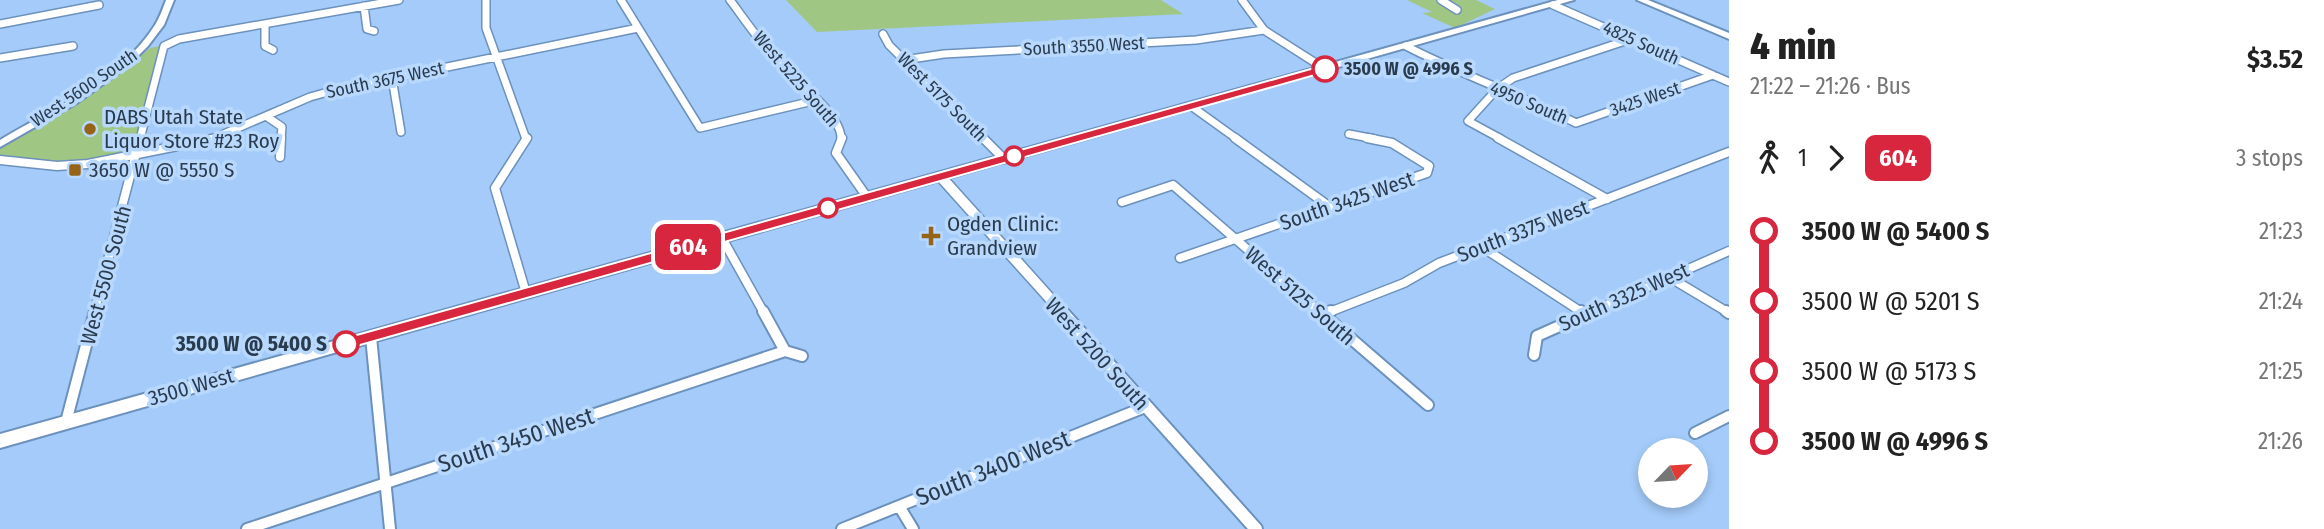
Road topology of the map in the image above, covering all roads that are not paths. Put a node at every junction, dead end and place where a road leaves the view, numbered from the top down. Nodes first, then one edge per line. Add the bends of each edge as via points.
1 (170, 0) edge
2 (399, 0) edge
3 (486, 0) edge
4 (621, 0) edge
5 (730, 0) edge
6 (1242, 0) edge
7 (1441, 0) edge
8 (1569, 0) edge
9 (1641, 0) edge
10 (99, 5) dead end
11 (1553, 5) junction
12 (364, 6) junction
13 (1457, 10) dead end
14 (265, 23) junction
15 (0, 24) edge
16 (638, 28) junction
17 (1264, 30) junction
18 (374, 31) dead end
19 (883, 34) dead end
20 (1729, 36) edge
21 (1631, 39) junction
22 (73, 46) dead end
23 (1406, 46) junction
24 (273, 50) dead end
25 (497, 57) junction
26 (0, 58) edge
27 (904, 60) junction
28 (1325, 69) junction
29 (1713, 75) junction
30 (392, 78) junction
31 (1729, 82) edge
32 (1497, 89) junction
33 (817, 100) junction
34 (1191, 106) junction
35 (266, 116) junction
36 (1576, 123) joint
37 (401, 132) dead end
38 (1349, 134) dead end
39 (0, 144) edge
40 (1729, 152) edge
41 (138, 153) junction
42 (280, 158) dead end
43 (1004, 159) junction
44 (0, 160) edge
45 (941, 177) junction
46 (867, 197) junction
47 (1607, 199) junction
48 (1122, 202) dead end
49 (1330, 207) junction
50 (722, 237) junction
51 (1234, 239) junction
52 (1482, 247) junction
53 (1729, 251) edge
54 (1180, 258) dead end
55 (1669, 277) junction
56 (526, 293) junction
57 (1729, 313) edge
58 (1585, 314) junction
59 (1321, 315) junction
60 (371, 337) junction
61 (785, 351) junction
62 (1534, 355) dead end
63 (802, 356) dead end
64 (1428, 405) dead end
65 (1145, 407) junction
66 (1729, 416) edge
67 (65, 422) junction
68 (1695, 433) dead end
69 (0, 441) edge
70 (386, 483) junction
71 (899, 506) junction
72 (247, 529) edge
73 (390, 529) edge
74 (842, 529) edge
75 (914, 529) edge
76 (1256, 529) edge

1 - 39 main road, West 5600 South via 162,25 141,50
2 - 12 street
3 - 25 street via 486,29
4 - 16 street
5 - 33 street, West 5225 South via 777,61
6 - 17 street
7 - 13 street
8 - 11 main road, 3500 West
9 - 20 main road
10 - 15 street
11 - 21 street, 4825 South
11 - 23 main road, 3500 West
12 - 14 street
12 - 18 street via 367,29
14 - 24 street via 265,46
14 - 41 street, West 5500 South via 164,46
16 - 25 street, South 3675 West
16 - 33 street via 700,128
17 - 27 street, South 3550 West via 1196,40
17 - 28 street
19 - 27 street, West 5175 South
21 - 29 street, 4825 South
21 - 32 street via 1513,78
22 - 26 street
23 - 28 main road, 3500 West
23 - 32 street, 4950 South
25 - 30 street, South 3675 West
25 - 56 street via 527,138 524,150 495,188
27 - 43 street, West 5175 South
28 - 34 main road, 3500 West
29 - 31 street, 4825 South
29 - 36 street, 3425 West
30 - 35 street, South 3675 West via 323,93
30 - 37 street
32 - 36 street, 4950 South
32 - 47 street via 1468,121
33 - 46 street, West 5225 South via 839,127 842,137 836,153
34 - 43 main road, 3500 West
34 - 49 street
35 - 41 street, South 3675 West via 214,139
35 - 42 street via 282,127
38 - 49 street, South 3425 West via 1392,143 1429,166 1427,173
40 - 47 street, South 3375 West
41 - 44 street, South 3675 West via 57,166
41 - 67 street, West 5500 South
43 - 45 main road, 3500 West
45 - 46 main road, 3500 West
45 - 65 street, West 5200 South
46 - 50 main road, 3500 West
47 - 52 street, South 3375 West
48 - 51 street, West 5125 South via 1173,185
49 - 51 street, South 3425 West
50 - 56 main road, 3500 West
50 - 61 street
51 - 54 street, South 3425 West
51 - 59 street, West 5125 South
52 - 58 street
52 - 59 street, South 3375 West
53 - 55 street, South 3325 West
55 - 57 street
55 - 58 street, South 3325 West
56 - 60 main road, 3500 West
58 - 62 street, South 3325 West via 1536,336
59 - 64 street, West 5125 South
60 - 67 main road, 3500 West
60 - 70 street
61 - 63 street
61 - 70 street, South 3450 West
65 - 71 street, South 3400 West
65 - 76 street, West 5200 South
66 - 68 street
67 - 69 main road, 3500 West
70 - 72 street, South 3450 West
70 - 73 street
71 - 74 street, South 3400 West
71 - 75 street

